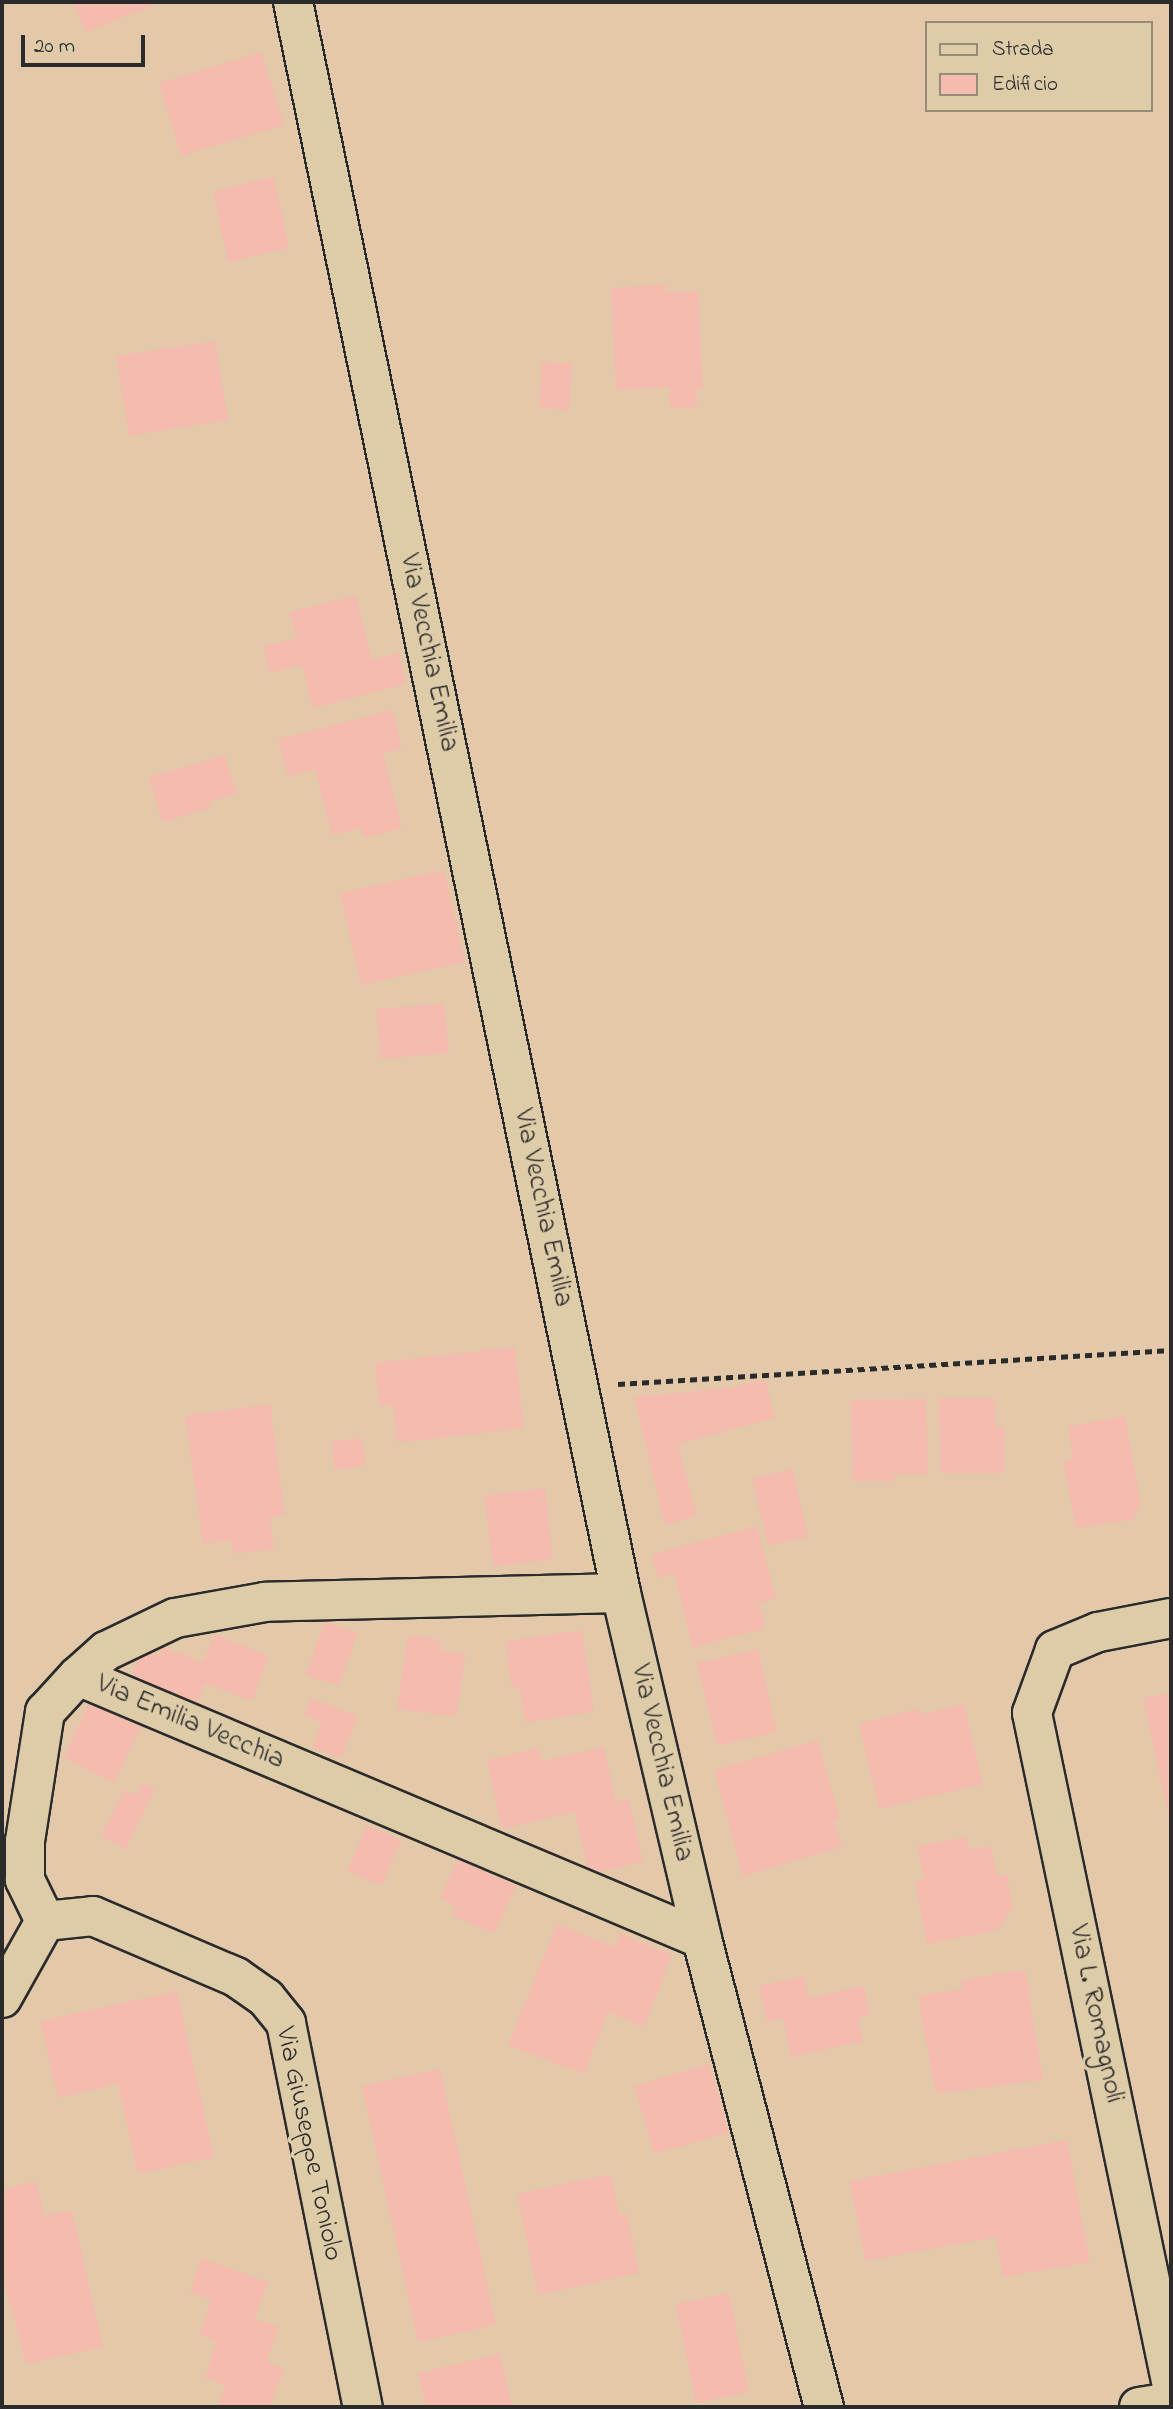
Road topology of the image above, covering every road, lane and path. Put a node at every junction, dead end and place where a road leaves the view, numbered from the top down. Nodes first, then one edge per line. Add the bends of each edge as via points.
1 (293, 2) edge
2 (1171, 1350) edge
3 (579, 1386) junction
4 (621, 1593) junction
5 (1171, 1618) edge
6 (78, 1676) junction
7 (45, 1921) junction
8 (702, 1939) junction
9 (2, 1998) edge
10 (1171, 2381) edge
11 (1171, 2402) edge
12 (363, 2407) edge
13 (824, 2407) edge
14 (1139, 2407) edge

1 - 3 street, Via Vecchia Emilia
2 - 3 path
3 - 4 street, Via Vecchia Emilia
4 - 6 street, Via Emilia Vecchia via 265,1602 175,1618 106,1651
4 - 8 street, Via Vecchia Emilia
5 - 10 street, Via L. Romagnoli via 1098,1632 1055,1650 1032,1713
6 - 7 street via 45,1712 24,1841 25,1880
6 - 8 street, Via Emilia Vecchia
7 - 9 street
7 - 12 street, Via Giuseppe Toniolo via 93,1916 236,1977 266,1998 286,2023
8 - 13 street, Via Vecchia Emilia
11 - 14 street

